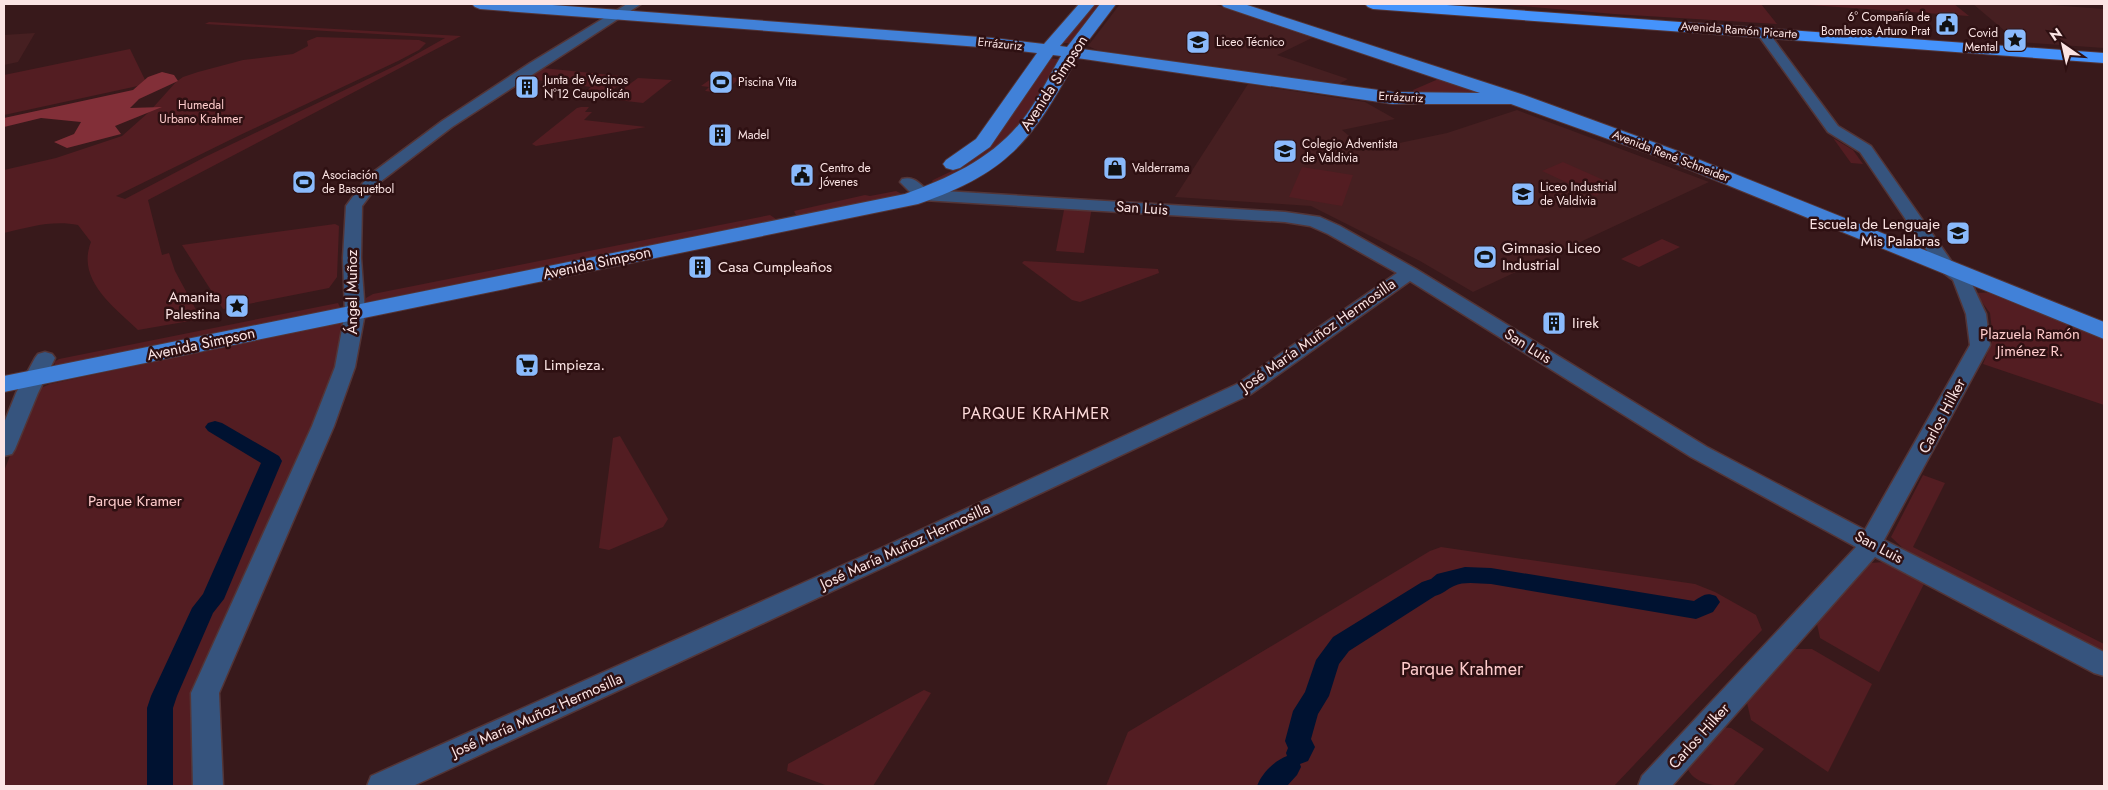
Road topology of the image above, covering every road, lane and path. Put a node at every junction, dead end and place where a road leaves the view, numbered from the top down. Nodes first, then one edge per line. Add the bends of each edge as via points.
1 (480, 4) edge
2 (635, 4) edge
3 (1088, 4) edge
4 (1108, 4) edge
5 (1229, 4) edge
6 (1373, 4) edge
7 (1429, 4) edge
8 (620, 14) junction
9 (1762, 32) junction
10 (1048, 50) junction
11 (1072, 52) junction
12 (2104, 54) edge
13 (2104, 58) edge
14 (1517, 99) junction
15 (916, 189) junction
16 (1946, 266) junction
17 (1410, 272) junction
18 (354, 304) junction
19 (2104, 331) edge
20 (4, 366) edge
21 (40, 368) junction
22 (4, 384) edge
23 (4, 450) edge
24 (1871, 544) junction
25 (2104, 665) edge
26 (208, 786) edge
27 (382, 786) edge
28 (1653, 786) edge

1 - 8 main road, Errázuriz
2 - 8 street, Ángel Muñoz
3 - 10 main road, Avenida Simpson
4 - 11 main road, Avenida Simpson
5 - 14 main road, Avenida René Schneider
6 - 9 highway, Avenida Ramón Picarte
7 - 12 highway, Avenida Ramón Picarte
8 - 10 main road, Errázuriz
8 - 18 street, Ángel Muñoz via 447,124 374,180 354,206
9 - 13 highway, Avenida Ramón Picarte
9 - 16 street, Carlos Hilker via 1833,129 1866,149
10 - 11 main road, Errázuriz
10 - 15 main road, Avenida Simpson via 984,143
11 - 14 main road, Errázuriz via 1393,98
11 - 15 main road, Avenida Simpson via 1024,131 1009,146 975,171
14 - 16 main road, Avenida René Schneider via 1668,154
15 - 17 street, San Luis via 1304,219 1334,230
15 - 18 main road, Avenida Simpson via 910,199
16 - 19 main road, Avenida René Schneider
16 - 24 street, Carlos Hilker via 1964,278 1962,282 1976,314 1980,345
17 - 24 street, San Luis via 1699,452
17 - 27 street, José María Muñoz Hermosilla via 1244,389
18 - 21 main road, Avenida Simpson
18 - 26 street, Ángel Muñoz via 351,341 335,396 205,693
20 - 21 main road, Avenida Simpson
21 - 22 main road, Avenida Simpson
21 - 23 street
24 - 25 street, San Luis
24 - 28 street, Carlos Hilker

